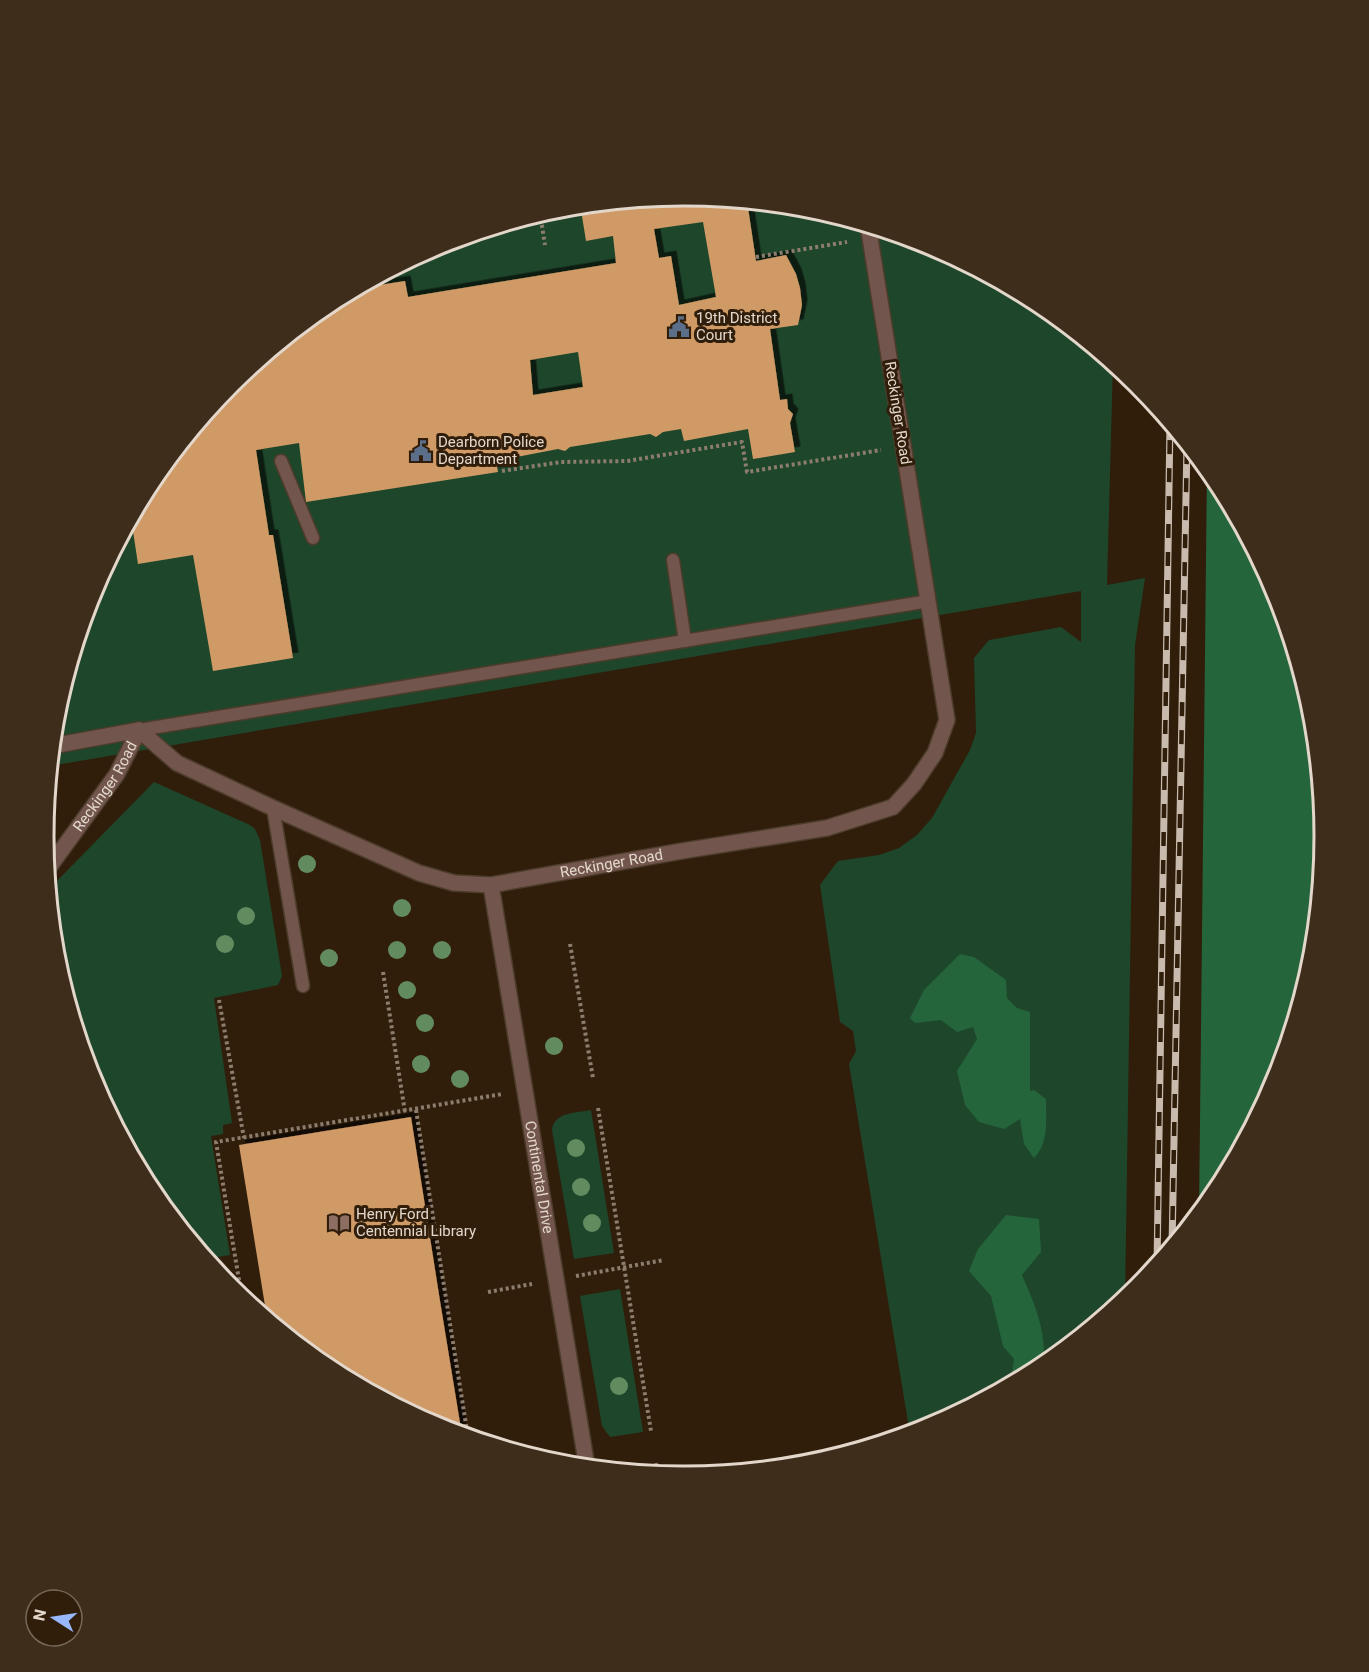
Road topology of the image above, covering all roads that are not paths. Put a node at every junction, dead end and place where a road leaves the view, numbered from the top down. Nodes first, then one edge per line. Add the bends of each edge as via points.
1 (869, 234) edge
2 (282, 461) dead end
3 (313, 538) dead end
4 (673, 560) dead end
5 (929, 601) junction
6 (685, 641) junction
7 (139, 730) junction
8 (61, 744) edge
9 (273, 808) junction
10 (55, 860) edge
11 (491, 885) junction
12 (303, 986) dead end
13 (586, 1458) edge

1 - 5 street, Reckinger Road
2 - 3 lane
4 - 6 lane
5 - 6 lane, Reckinger Road
5 - 11 street, Reckinger Road via 947,720 935,753 892,807 827,828
6 - 7 lane, Reckinger Road
7 - 8 street, Reckinger Road
7 - 9 street, Reckinger Road via 177,763
7 - 10 street, Reckinger Road via 117,774
9 - 11 street, Reckinger Road via 419,873 454,883
9 - 12 lane
11 - 13 street, Continental Drive

